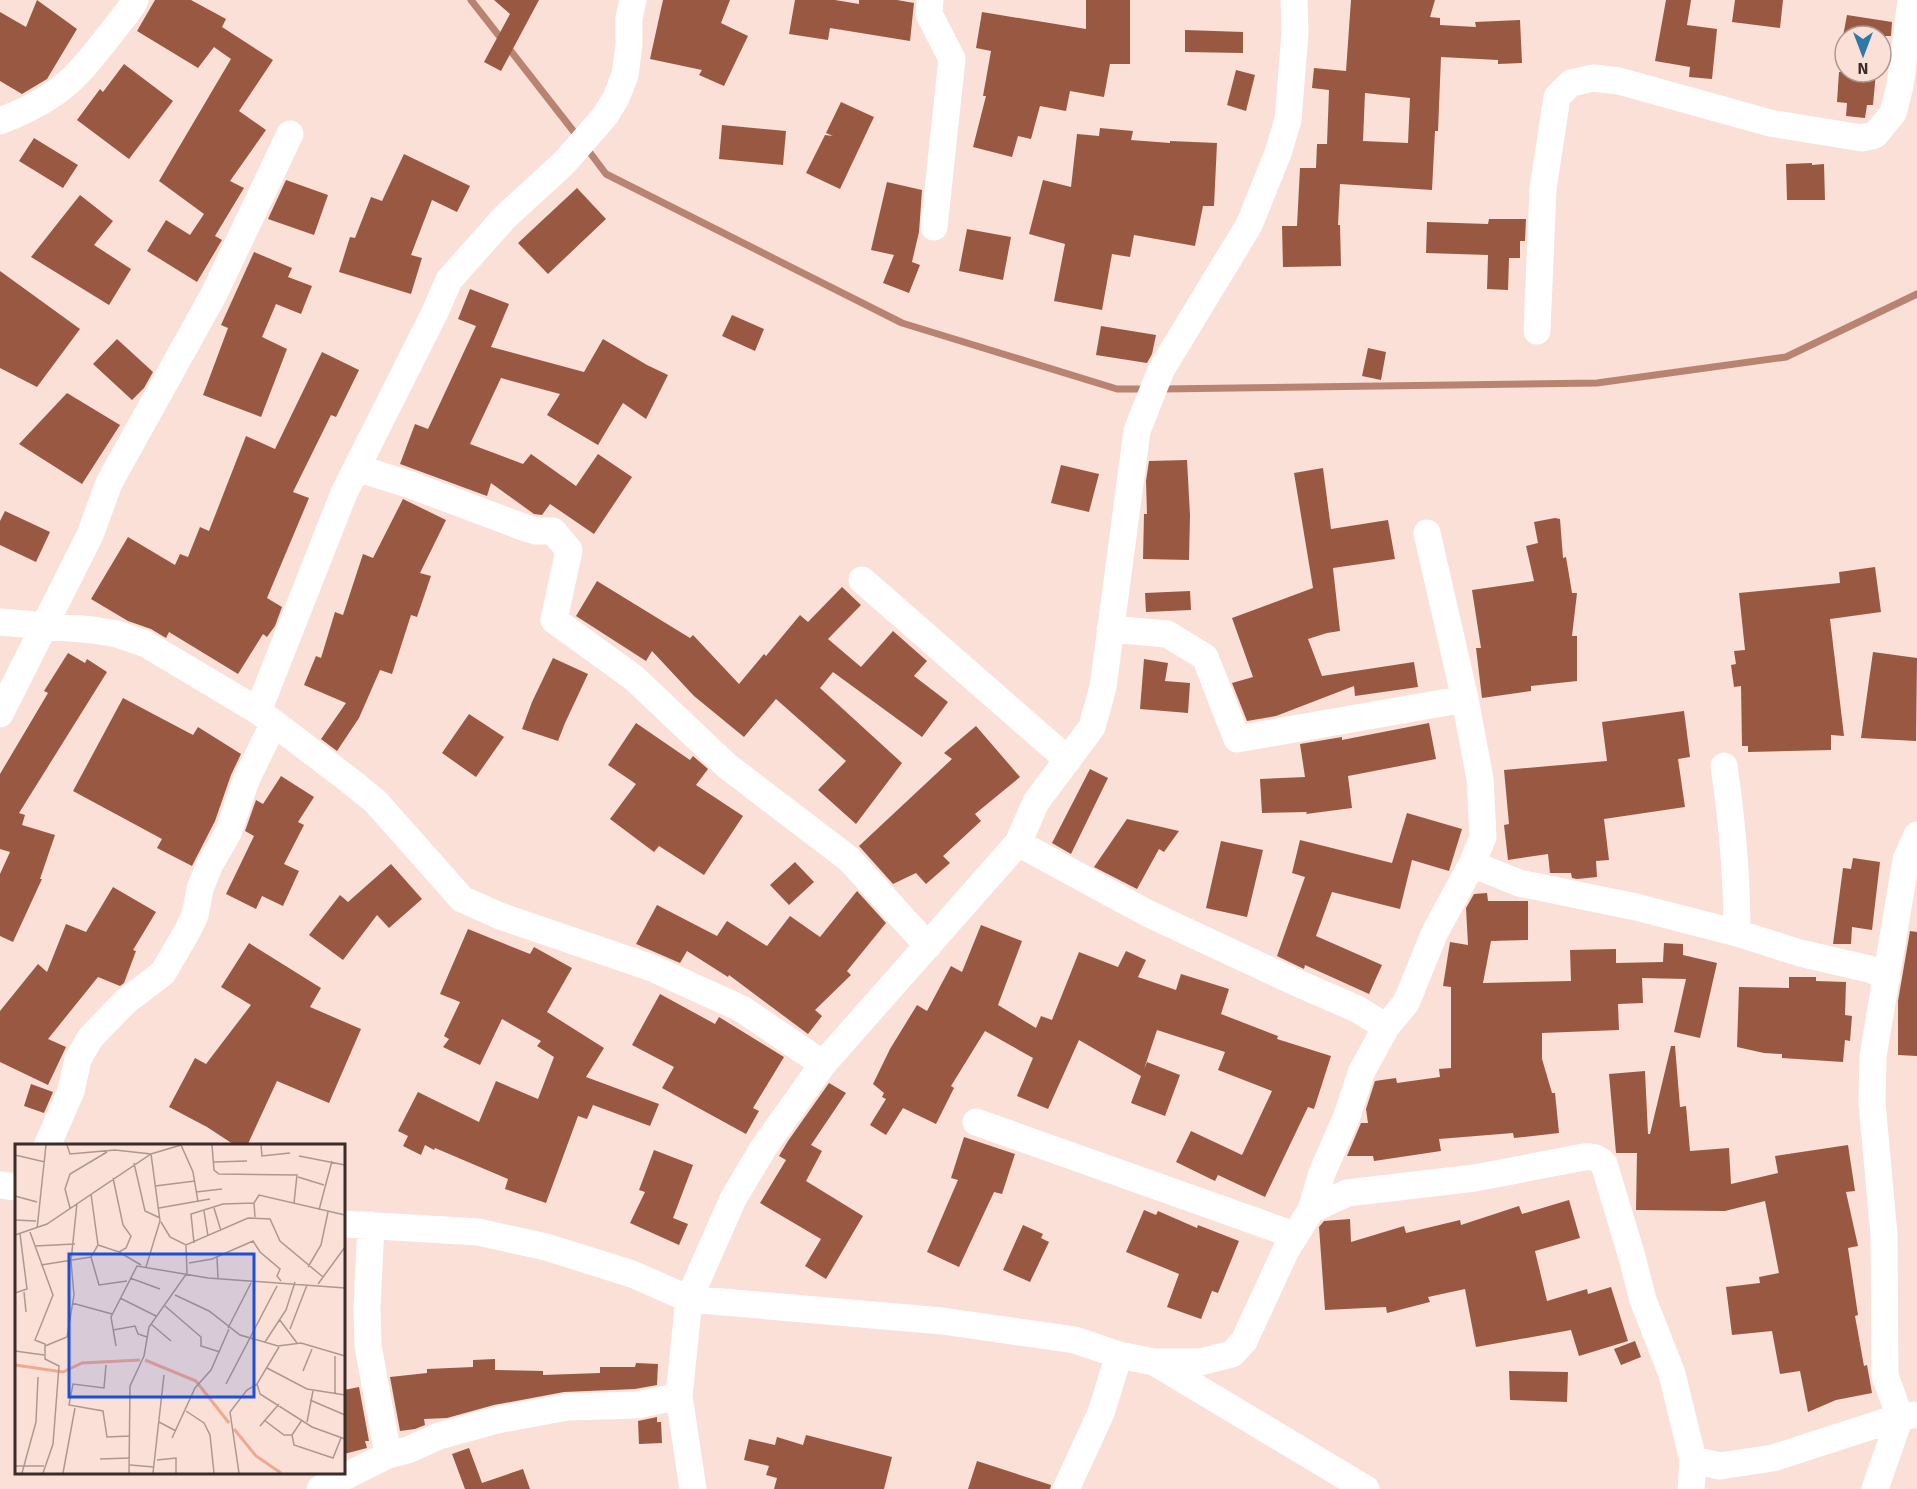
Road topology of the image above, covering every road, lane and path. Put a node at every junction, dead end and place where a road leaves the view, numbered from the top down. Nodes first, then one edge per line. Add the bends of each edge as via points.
1 (135, 0) edge
2 (633, 0) edge
3 (930, 0) edge
4 (1294, 0) edge
5 (1911, 0) edge
6 (0, 121) edge
7 (290, 134) dead end
8 (934, 226) dead end
9 (1537, 331) dead end
10 (357, 468) junction
11 (1427, 533) dead end
12 (862, 580) dead end
13 (0, 622) edge
14 (44, 627) junction
15 (1110, 629) junction
16 (1465, 699) junction
17 (0, 714) edge
18 (266, 717) junction
19 (1068, 760) junction
20 (1724, 766) dead end
21 (1917, 834) edge
22 (1018, 843) junction
23 (1472, 864) junction
24 (1737, 933) junction
25 (928, 945) junction
26 (1887, 977) junction
27 (1386, 1027) junction
28 (823, 1064) junction
29 (976, 1122) dead end
30 (48, 1144) edge
31 (1322, 1173) junction
32 (0, 1185) edge
33 (15, 1187) edge
34 (1347, 1193) junction
35 (1311, 1210) junction
36 (345, 1224) edge
37 (371, 1225) junction
38 (1294, 1235) junction
39 (689, 1299) junction
40 (1119, 1355) junction
41 (1154, 1362) junction
42 (679, 1396) junction
43 (1908, 1415) edge
44 (388, 1455) junction
45 (1693, 1460) junction
46 (320, 1489) edge
47 (693, 1489) edge
48 (1066, 1489) edge
49 (1366, 1489) edge
50 (1691, 1489) edge
51 (1875, 1489) edge

1 - 6 street via 78,74 48,98
2 - 10 street via 625,75 616,98 564,163 505,217 449,279
3 - 8 street via 929,15 952,59
4 - 15 street via 1288,120 1278,153 1249,225 1161,370 1137,431
5 - 9 street via 1900,86 1893,112 1875,135 1862,138 1770,123 1619,81 1593,78 1571,83 1557,97 1544,189
7 - 14 street via 214,294 109,483 90,535
10 - 18 street via 344,493
10 - 25 street via 523,527 554,531 569,550 554,620 634,678 727,766 849,859
11 - 16 street
12 - 19 street
13 - 14 street
14 - 17 street
14 - 18 street via 117,634 146,644
15 - 16 street via 1167,633 1205,657 1236,739
15 - 19 street via 1092,727
16 - 23 street via 1480,778 1483,837
18 - 28 street via 375,801 462,899 500,916 652,968 742,1010
18 - 30 street via 228,833 207,872 188,930 163,973 126,1001 91,1037 78,1059 71,1091
19 - 22 street via 1036,802
20 - 24 street via 1737,894
21 - 26 street via 1906,860
22 - 25 street
22 - 27 street via 1147,913 1358,1009
23 - 24 street via 1519,883
23 - 27 street via 1435,932 1406,1003
24 - 26 street
25 - 28 street
26 - 43 street via 1873,1056 1872,1103 1884,1235 1885,1376
27 - 31 street via 1361,1073
28 - 39 street via 764,1147 733,1199
29 - 38 street
31 - 34 street
31 - 35 street
32 - 33 street
34 - 35 street
34 - 45 street via 1475,1178 1590,1156 1600,1159 1643,1300 1672,1374
35 - 38 street
36 - 37 street
37 - 39 street via 477,1233 546,1247 632,1274
37 - 44 street via 368,1346
38 - 41 street via 1244,1341 1232,1354 1200,1362
39 - 40 street via 942,1321 1076,1340
39 - 42 street
40 - 41 street
40 - 48 street via 1101,1413
41 - 49 street
42 - 44 street via 637,1405 567,1407 497,1420
42 - 47 street
43 - 45 street via 1773,1458 1720,1467
43 - 51 street
44 - 46 street
45 - 50 street

